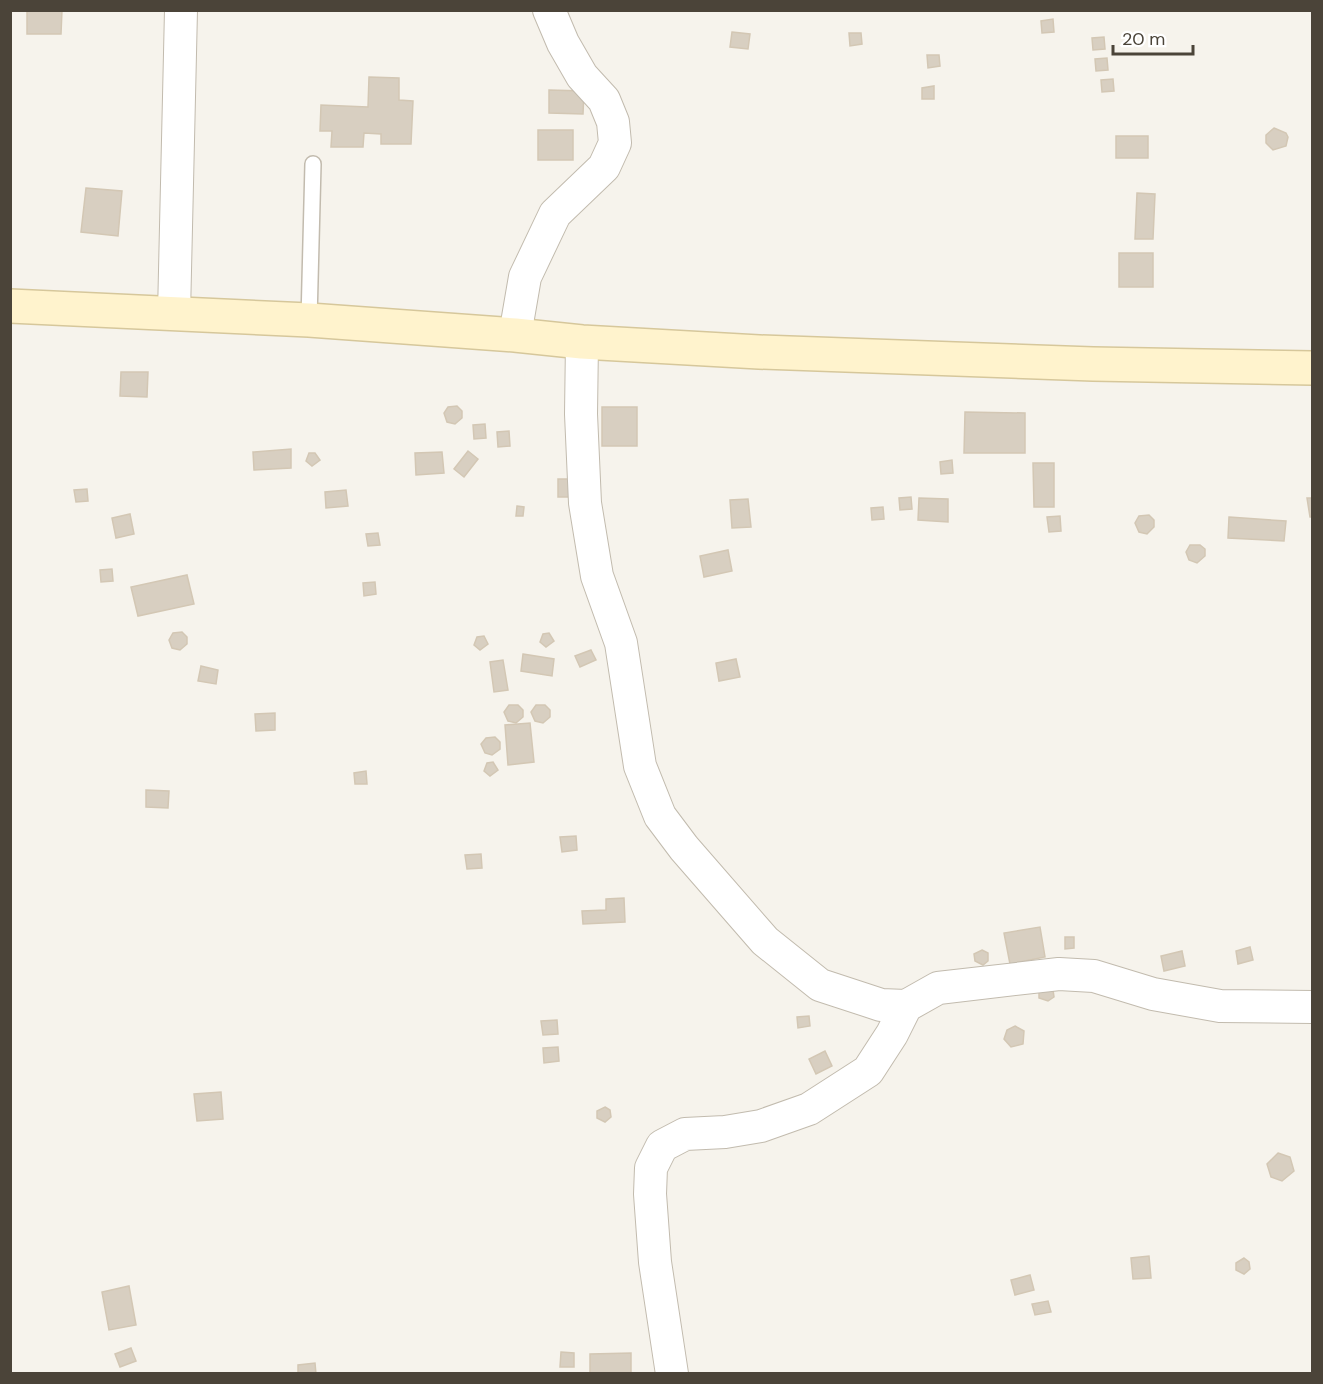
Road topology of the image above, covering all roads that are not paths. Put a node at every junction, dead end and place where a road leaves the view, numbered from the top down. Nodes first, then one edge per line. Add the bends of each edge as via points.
1 (181, 10) edge
2 (549, 10) edge
3 (313, 164) dead end
4 (10, 306) edge
5 (174, 314) junction
6 (309, 320) junction
7 (515, 334) junction
8 (582, 342) junction
9 (1312, 368) edge
10 (906, 1006) junction
11 (1312, 1007) edge
12 (672, 1374) edge

1 - 5 street
2 - 7 street via 582,76 604,100 613,122 615,143 604,167 555,214 525,277
3 - 6 lane
4 - 5 main road
5 - 6 main road
6 - 7 main road
7 - 8 main road
8 - 9 main road via 771,353
8 - 10 street via 585,503 597,576 621,643 640,765 660,816 765,941 820,985 881,1005
10 - 11 street via 938,988 1059,974 1094,976 1153,994 1220,1006
10 - 12 street via 868,1071 809,1109 761,1126 685,1134 662,1146 651,1168 650,1194 655,1262

